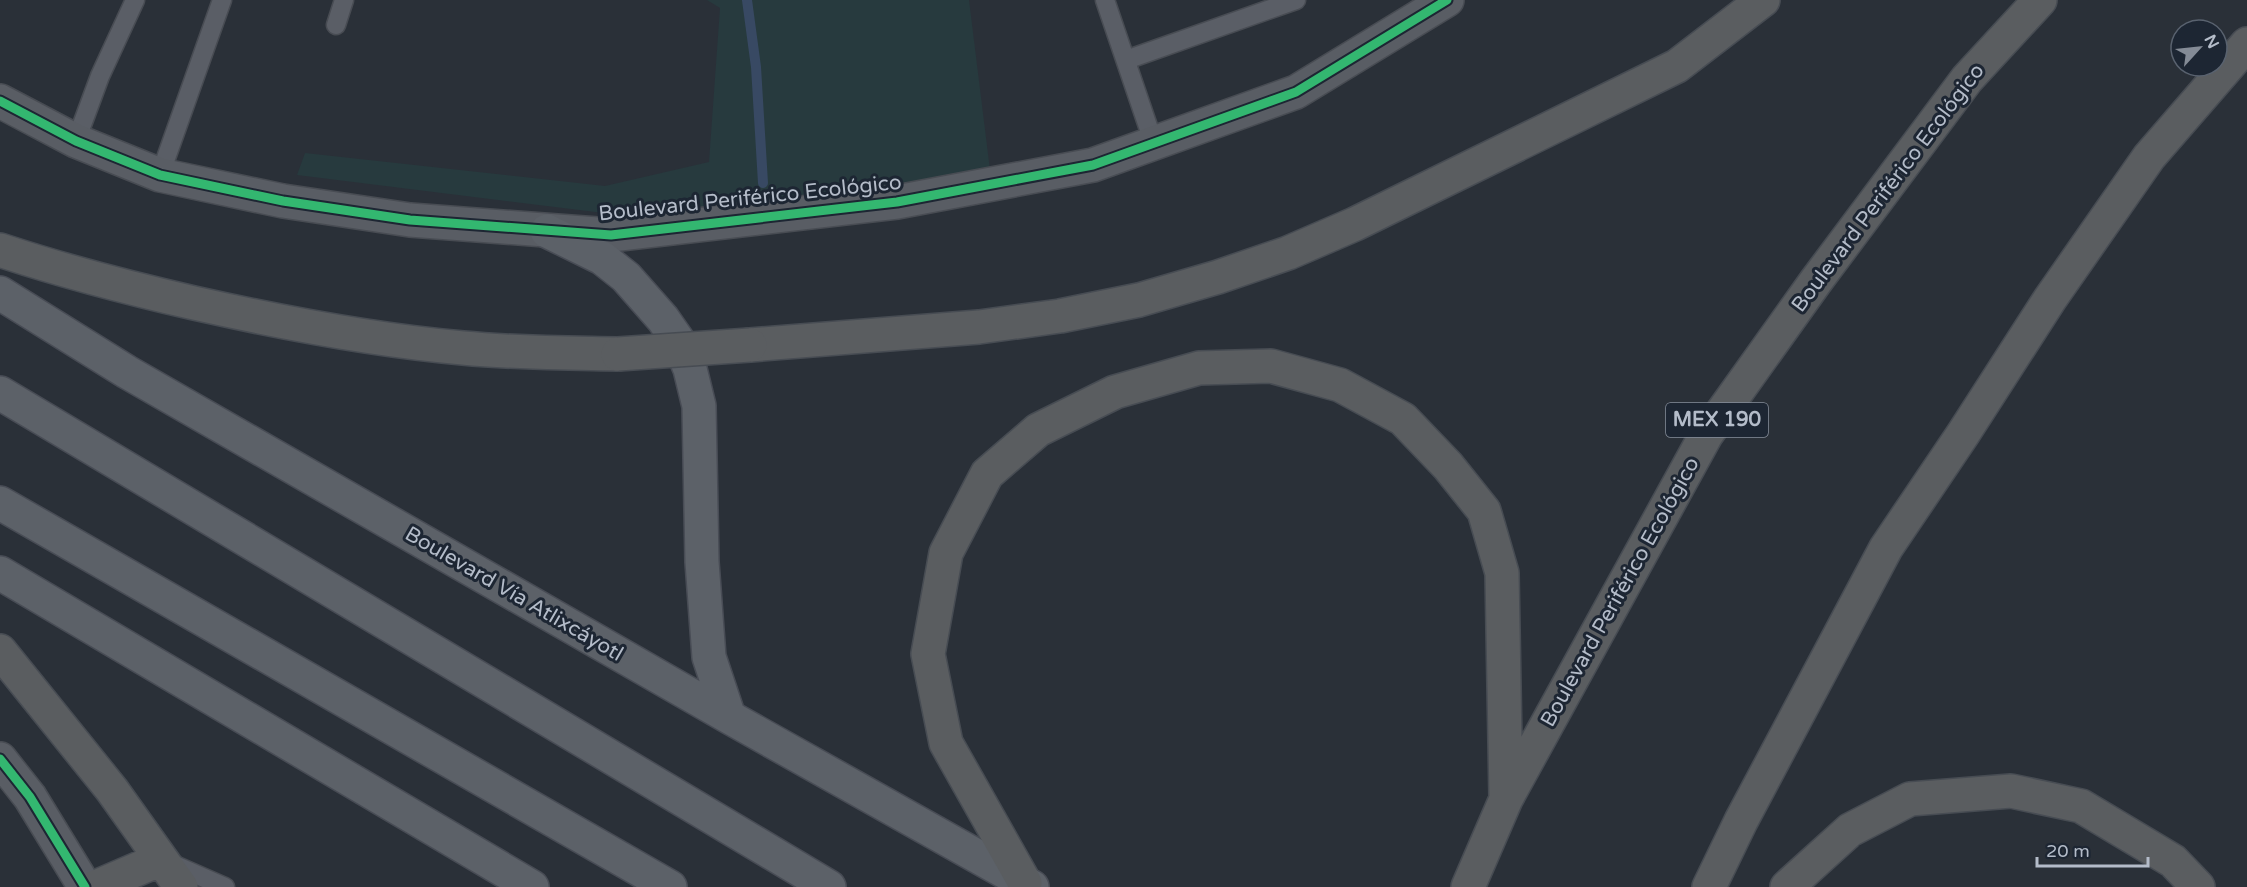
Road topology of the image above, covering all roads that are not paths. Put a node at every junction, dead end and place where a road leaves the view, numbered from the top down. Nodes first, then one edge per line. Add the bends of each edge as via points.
1 (135, 0) edge
2 (222, 0) edge
3 (344, 0) edge
4 (1105, 0) edge
5 (1296, 0) edge
6 (1447, 0) edge
7 (1763, 0) edge
8 (2040, 0) edge
9 (336, 25) dead end
10 (2247, 44) edge
11 (1126, 60) junction
12 (0, 101) edge
13 (76, 141) junction
14 (1154, 144) junction
15 (160, 175) junction
16 (547, 231) junction
17 (0, 250) edge
18 (0, 293) edge
19 (0, 393) edge
20 (0, 503) edge
21 (0, 573) edge
22 (0, 651) edge
23 (729, 717) junction
24 (0, 759) edge
25 (1506, 799) junction
26 (161, 859) junction
27 (1028, 885) edge
28 (85, 887) edge
29 (96, 887) edge
30 (181, 887) edge
31 (225, 887) edge
32 (532, 887) edge
33 (670, 887) edge
34 (829, 887) edge
35 (1468, 887) edge
36 (1709, 887) edge
37 (1786, 887) edge
38 (2198, 887) edge

1 - 13 lane
2 - 15 lane
3 - 9 lane
4 - 11 lane
5 - 11 lane
6 - 14 street, Boulevard Periférico Ecológico via 1296,92
7 - 17 highway, bridge via 1677,66 1355,224 1218,278 1060,316 979,327 750,345 618,354 541,353 392,341 321,330 135,289
8 - 25 highway, Boulevard Periférico Ecológico / MEX 190 via 1967,79 1706,435
10 - 36 highway via 2149,157 1886,548
11 - 14 lane
12 - 13 street, Boulevard Periférico Ecológico
13 - 15 street, Boulevard Periférico Ecológico
14 - 16 street, Boulevard Periférico Ecológico via 1093,165 897,202 611,236
15 - 16 street, Boulevard Periférico Ecológico via 283,201 387,216
16 - 23 main road via 602,258 626,277 679,342 690,369 699,406 702,562 709,657
18 - 23 main road, Boulevard Vía Atlixcáyotl via 127,372
19 - 34 main road
20 - 33 main road
21 - 32 main road
22 - 26 highway via 112,790
23 - 27 main road, Boulevard Vía Atlixcáyotl
24 - 28 street via 30,797
25 - 27 highway via 1502,573 1484,512 1448,466 1403,419 1341,385 1271,366 1199,368 1115,392 1038,430 987,474 946,553 928,654 946,743
25 - 35 highway, Boulevard Periférico Ecológico / MEX 190
26 - 29 highway
26 - 30 highway
26 - 31 lane
37 - 38 highway via 1850,830 1910,799 2011,791 2082,806 2173,861

